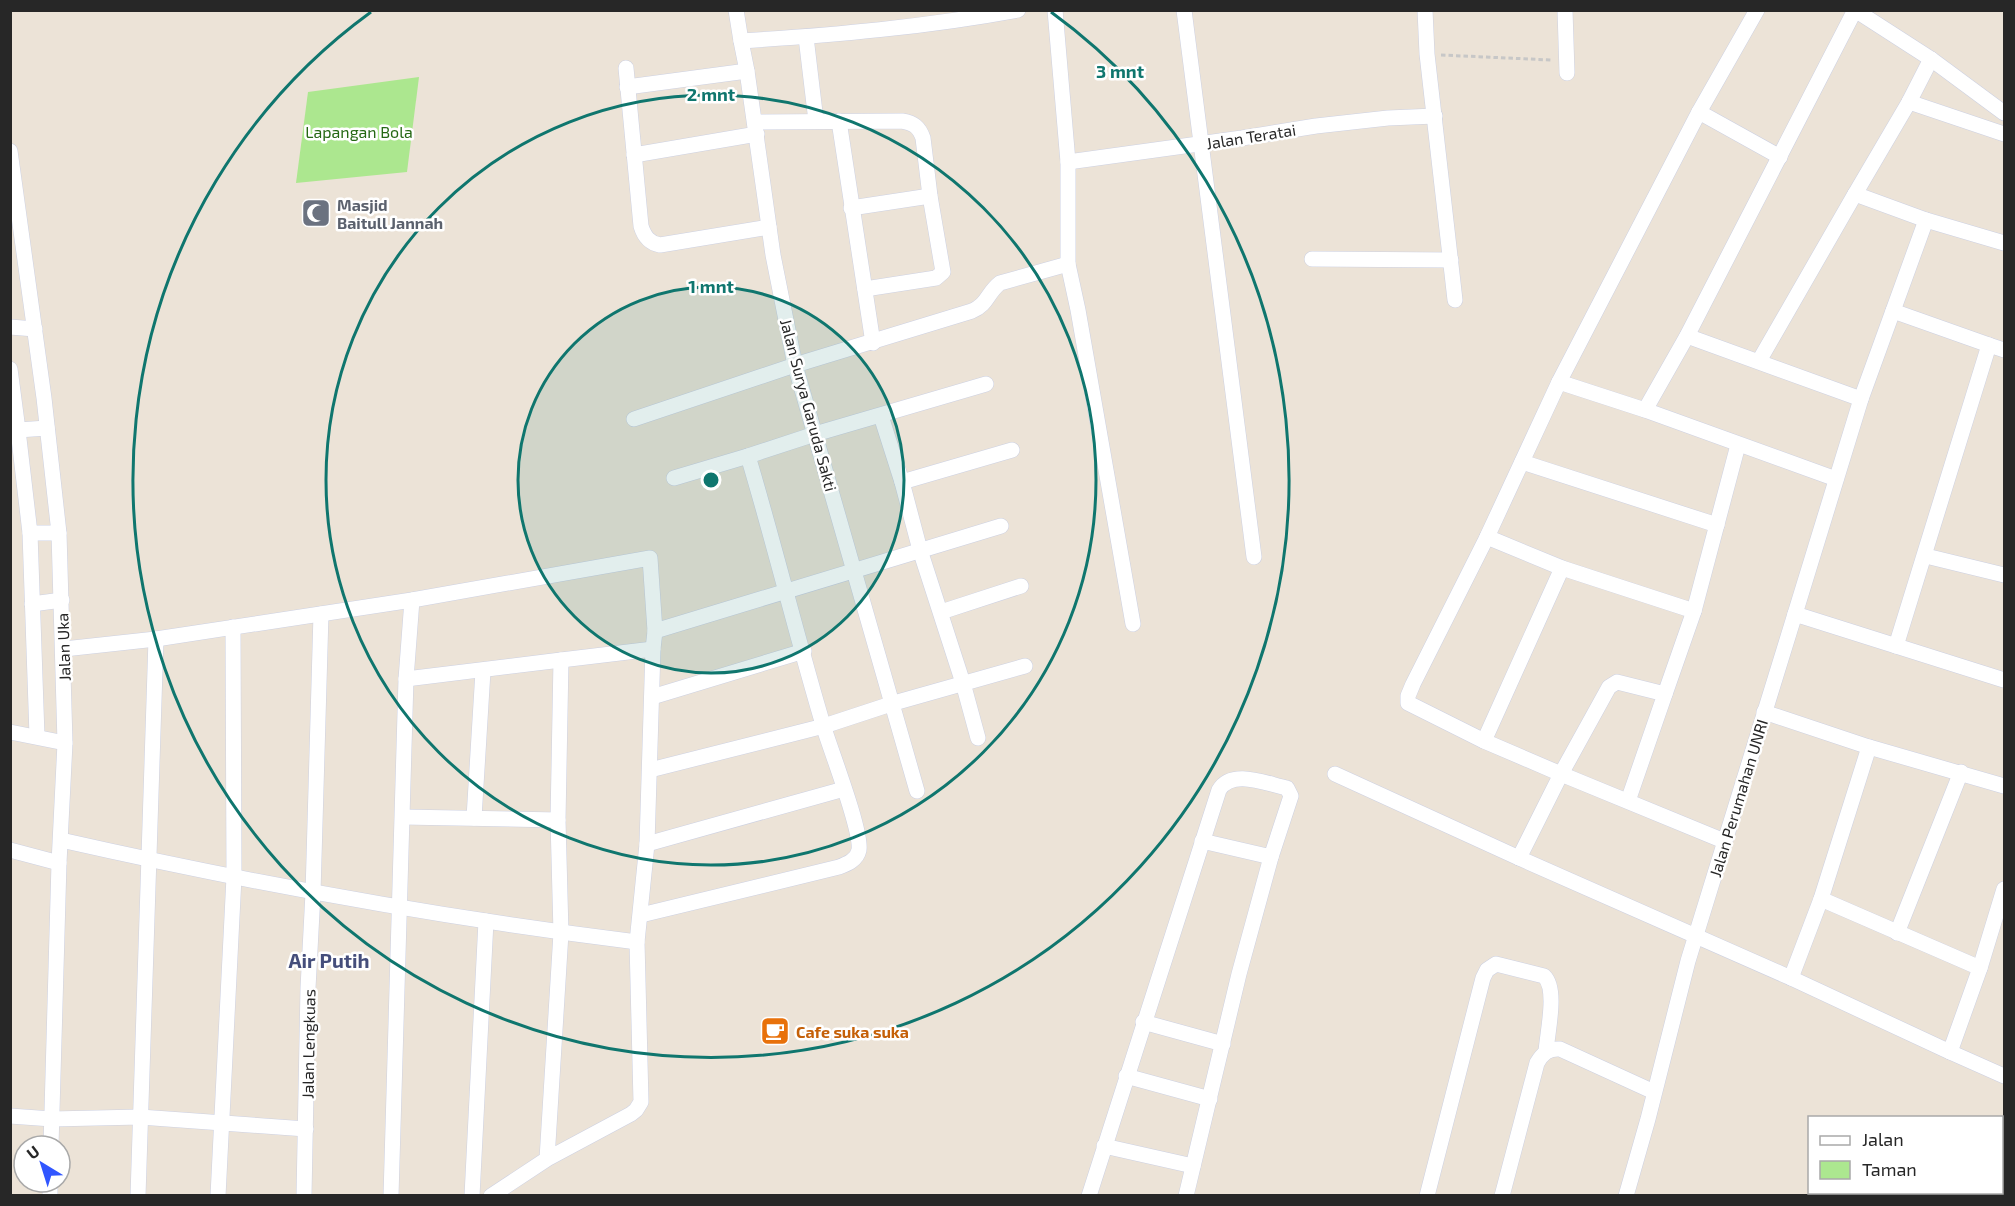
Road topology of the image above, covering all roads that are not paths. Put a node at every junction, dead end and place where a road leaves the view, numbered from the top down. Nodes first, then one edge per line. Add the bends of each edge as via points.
1 (736, 10) edge
2 (1018, 10) edge
3 (1055, 10) edge
4 (1425, 10) edge
5 (1565, 10) edge
6 (1757, 10) edge
7 (1855, 10) edge
8 (1188, 11) edge
9 (806, 37) junction
10 (741, 41) junction
11 (1931, 59) junction
12 (1567, 67) road end
13 (626, 68) dead end
14 (747, 71) junction
15 (627, 87) junction
16 (1909, 102) junction
17 (1699, 112) junction
18 (2004, 113) edge
19 (1435, 116) junction
20 (816, 121) junction
21 (840, 121) junction
22 (756, 128) junction
23 (2004, 134) edge
24 (1200, 144) junction
25 (10, 151) edge
26 (634, 155) junction
27 (1780, 157) junction
28 (1068, 162) junction
29 (1855, 194) junction
30 (930, 196) junction
31 (851, 208) junction
32 (1926, 220) junction
33 (15, 224) edge
34 (769, 227) junction
35 (2004, 243) edge
36 (1312, 258) dead end
37 (1451, 260) junction
38 (1068, 264) junction
39 (865, 289) junction
40 (1455, 300) dead end
41 (1893, 311) junction
42 (10, 327) edge
43 (35, 329) junction
44 (1687, 336) junction
45 (873, 343) junction
46 (1989, 345) junction
47 (2004, 350) edge
48 (1759, 361) junction
49 (795, 365) junction
50 (10, 369) edge
51 (1559, 382) junction
52 (986, 384) dead end
53 (1862, 399) junction
54 (1645, 410) junction
55 (881, 416) junction
56 (634, 419) dead end
57 (47, 428) junction
58 (14, 430) edge
59 (815, 434) junction
60 (1738, 445) junction
61 (1012, 450) dead end
62 (748, 456) junction
63 (1522, 462) junction
64 (674, 478) dead end
65 (1836, 479) junction
66 (902, 482) junction
67 (1717, 525) junction
68 (1001, 526) dead end
69 (30, 533) junction
70 (59, 533) junction
71 (1487, 537) junction
72 (920, 550) junction
73 (1926, 556) junction
74 (1254, 557) dead end
75 (1562, 568) junction
76 (853, 571) junction
77 (2004, 572) edge
78 (1021, 586) dead end
79 (786, 590) junction
80 (62, 600) junction
81 (412, 600) junction
82 (32, 604) junction
83 (1694, 611) junction
84 (940, 612) junction
85 (321, 614) junction
86 (1795, 614) junction
87 (1133, 624) dead end
88 (233, 627) junction
89 (655, 631) junction
90 (156, 639) junction
91 (1896, 646) junction
92 (64, 649) junction
93 (653, 649) junction
94 (804, 651) junction
95 (561, 660) junction
96 (1025, 666) dead end
97 (483, 671) junction
98 (406, 679) junction
99 (2004, 680) edge
100 (963, 683) junction
101 (1665, 694) junction
102 (652, 698) junction
103 (894, 703) junction
104 (1764, 712) junction
105 (824, 726) junction
106 (10, 732) edge
107 (37, 736) junction
108 (978, 738) dead end
109 (1484, 741) junction
110 (65, 743) junction
111 (1869, 747) junction
112 (650, 770) junction
113 (1961, 772) junction
114 (1335, 774) dead end
115 (1561, 774) junction
116 (2004, 786) edge
117 (844, 789) junction
118 (917, 790) dead end
119 (1628, 801) junction
120 (403, 817) junction
121 (474, 818) junction
122 (558, 820) junction
123 (61, 840) junction
124 (1202, 841) junction
125 (1724, 841) junction
126 (647, 844) junction
127 (10, 850) edge
128 (1271, 857) junction
129 (1519, 858) junction
130 (148, 860) junction
131 (59, 863) junction
132 (234, 877) junction
133 (2004, 890) edge
134 (313, 893) junction
135 (1821, 899) junction
136 (399, 908) junction
137 (641, 915) junction
138 (486, 921) junction
139 (561, 933) junction
140 (1897, 933) junction
141 (1695, 935) junction
142 (637, 942) junction
143 (1980, 968) junction
144 (1791, 978) junction
145 (1143, 1022) junction
146 (1223, 1044) junction
147 (1546, 1052) junction
148 (1950, 1052) junction
149 (1126, 1076) junction
150 (2004, 1076) edge
151 (1654, 1092) junction
152 (1210, 1099) junction
153 (10, 1116) edge
154 (140, 1117) junction
155 (52, 1119) junction
156 (220, 1122) junction
157 (306, 1129) junction
158 (51, 1134) edge
159 (1104, 1146) junction
160 (547, 1159) junction
161 (1193, 1166) junction
162 (138, 1196) edge
163 (218, 1196) edge
164 (304, 1196) edge
165 (391, 1196) edge
166 (472, 1196) edge
167 (491, 1196) edge
168 (1089, 1196) edge
169 (1186, 1196) edge
170 (1426, 1196) edge
171 (1502, 1196) edge
172 (1626, 1196) edge

1 - 10 street, Jalan Surya Garuda Sakti
2 - 9 street via 964,20
3 - 28 street
4 - 19 street
5 - 12 street
6 - 17 street
7 - 11 street
7 - 27 street
8 - 24 street
9 - 10 street
9 - 20 street
10 - 14 street, Jalan Surya Garuda Sakti
11 - 16 street
11 - 18 street
13 - 15 street
14 - 15 street
14 - 22 street, Jalan Surya Garuda Sakti
15 - 26 street
16 - 23 street
16 - 29 street
17 - 27 street
17 - 51 street
19 - 24 street, Jalan Teratai via 1316,126
19 - 37 street
20 - 21 street
20 - 22 street
21 - 30 street via 915,124 923,138
21 - 31 street
22 - 26 street
22 - 34 street, Jalan Surya Garuda Sakti
24 - 28 street, Jalan Teratai
24 - 74 street
25 - 33 street, Jalan Uka
26 - 34 street via 641,226 654,244
27 - 44 street
28 - 38 street
29 - 32 street
29 - 48 street
30 - 31 street
30 - 39 street via 942,274
31 - 39 street
32 - 35 street
32 - 41 street, Jalan Perumahan UNRI
33 - 43 street, Jalan Uka
34 - 49 street, Jalan Surya Garuda Sakti
36 - 37 street
37 - 40 street
38 - 45 street via 1007,280 993,289 981,307
38 - 87 street
39 - 45 street
41 - 46 street
41 - 53 street, Jalan Perumahan UNRI
42 - 43 street
43 - 57 street, Jalan Uka
44 - 48 street
44 - 54 street
45 - 49 street
46 - 47 street
46 - 73 street
48 - 53 street
49 - 56 street
49 - 59 street, Jalan Surya Garuda Sakti
50 - 58 street
51 - 54 street
51 - 63 street
52 - 55 street
53 - 65 street, Jalan Perumahan UNRI
54 - 60 street
55 - 59 street
55 - 66 street
57 - 58 street
57 - 70 street, Jalan Uka
58 - 69 street
59 - 62 street
59 - 76 street, Jalan Surya Garuda Sakti
60 - 65 street
60 - 67 street
61 - 66 street
62 - 64 street
62 - 79 street
63 - 67 street
63 - 71 street
65 - 86 street, Jalan Perumahan UNRI
66 - 72 street
67 - 83 street
68 - 72 street
69 - 70 street
69 - 82 street
70 - 80 street, Jalan Uka
71 - 75 street
71 - 109 street via 1407,700 1413,707
72 - 76 street
72 - 84 street
73 - 77 street
73 - 91 street
75 - 83 street
75 - 109 street
76 - 79 street
76 - 103 street, Jalan Surya Garuda Sakti
78 - 84 street
79 - 89 street
79 - 94 street
80 - 82 street
80 - 92 street, Jalan Uka
81 - 85 street
81 - 89 street via 650,558
81 - 98 street
82 - 107 street
83 - 101 street
84 - 100 street
85 - 88 street
85 - 134 street, Jalan Lengkuas
86 - 91 street
86 - 104 street, Jalan Perumahan UNRI
88 - 90 street
88 - 132 street
89 - 93 street
90 - 92 street
90 - 130 street
91 - 99 street
92 - 110 street, Jalan Uka
93 - 95 street
93 - 102 street
94 - 102 street
94 - 105 street
95 - 97 street
95 - 122 street
96 - 100 street
97 - 98 street
97 - 121 street
98 - 120 street
100 - 103 street
100 - 108 street
101 - 115 street via 1621,682 1612,684
101 - 119 street
102 - 112 street
103 - 105 street
103 - 118 street, Jalan Surya Garuda Sakti
104 - 111 street
104 - 125 street, Jalan Perumahan UNRI
105 - 112 street
105 - 117 street
106 - 107 street
107 - 110 street
109 - 115 street
110 - 123 street, Jalan Uka
111 - 113 street
111 - 135 street
112 - 126 street
113 - 116 street
113 - 140 street
114 - 129 street
115 - 119 street
115 - 129 street
117 - 126 street
117 - 137 street via 859,842 857,855 848,863
119 - 125 street
120 - 121 street
120 - 136 street
121 - 122 street
122 - 139 street
123 - 130 street
123 - 131 street, Jalan Uka
124 - 128 street
124 - 128 street via 1219,790 1226,782 1243,779 1287,788 1291,796
124 - 145 street
125 - 141 street, Jalan Perumahan UNRI
126 - 137 street
127 - 131 street
128 - 146 street
129 - 141 street
130 - 132 street
130 - 154 street
131 - 155 street, Jalan Uka
132 - 134 street
132 - 156 street
133 - 143 street
134 - 136 street
134 - 157 street, Jalan Lengkuas
135 - 140 street
135 - 144 street
136 - 138 street
136 - 165 street
137 - 142 street
138 - 139 street
138 - 166 street
139 - 142 street
139 - 160 street
140 - 143 street
141 - 144 street
141 - 151 street, Jalan Perumahan UNRI
142 - 160 street via 641,1102 631,1114
143 - 148 street
144 - 148 street
145 - 146 street
145 - 149 street
146 - 152 street
147 - 151 street via 1560,1049
147 - 170 street via 1549,981 1544,976 1497,964 1491,967 1483,978
147 - 171 street via 1537,1064
148 - 150 street
149 - 152 street
149 - 159 street
151 - 172 street, Jalan Perumahan UNRI
152 - 161 street
153 - 155 street
154 - 155 street
154 - 156 street
154 - 162 street
155 - 158 street, Jalan Uka
156 - 157 street
156 - 163 street
157 - 164 street, Jalan Lengkuas
159 - 161 street
159 - 168 street
160 - 167 street
161 - 169 street

